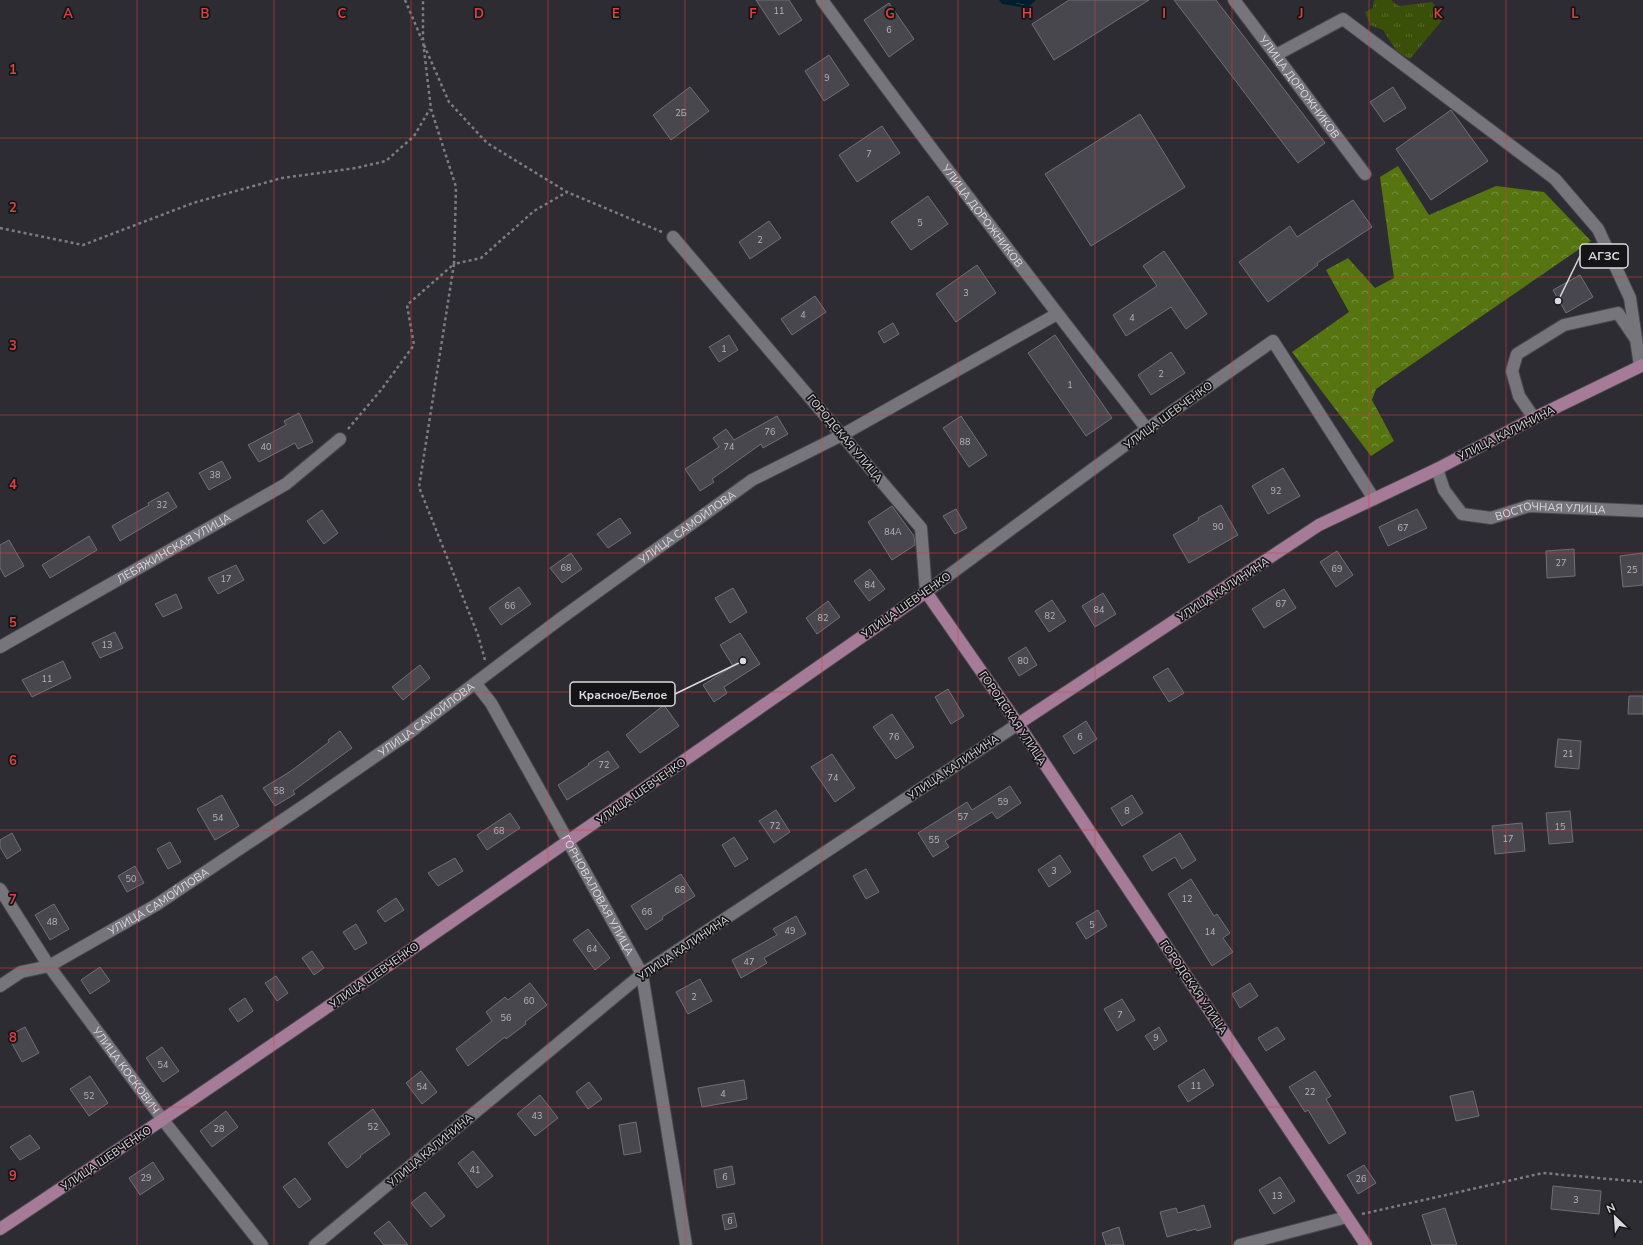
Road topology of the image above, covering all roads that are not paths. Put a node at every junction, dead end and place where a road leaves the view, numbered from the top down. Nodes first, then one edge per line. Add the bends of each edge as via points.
1 (822, 0) edge
2 (1234, 0) edge
3 (1276, 55) junction
4 (1365, 174) dead end
5 (673, 237) road end
6 (1057, 314) junction
7 (1638, 342) junction
8 (1642, 365) edge
9 (1534, 418) junction
10 (1147, 429) junction
11 (842, 435) junction
12 (340, 439) road end
13 (1437, 469) junction
14 (1374, 499) junction
15 (1643, 511) edge
16 (926, 592) junction
17 (0, 647) edge
18 (476, 684) junction
19 (1018, 724) junction
20 (569, 841) junction
21 (0, 889) edge
22 (49, 966) junction
23 (642, 974) junction
24 (0, 986) edge
25 (163, 1120) junction
26 (1348, 1217) junction
27 (0, 1229) edge
28 (262, 1245) edge
29 (315, 1245) edge
30 (686, 1245) edge
31 (1240, 1245) edge
32 (1366, 1245) edge

1 - 6 street, УЛИЦА ДОРОЖНИКОВ via 900,108
2 - 3 street, УЛИЦА ДОРОЖНИКОВ
3 - 4 street, УЛИЦА ДОРОЖНИКОВ
3 - 7 street via 1343,19 1555,179 1598,229 1630,298
5 - 11 street, ГОРОДСКАЯ УЛИЦА
6 - 10 street, УЛИЦА ДОРОЖНИКОВ
6 - 11 street, УЛИЦА САМОЙЛОВА
7 - 8 street
7 - 9 street via 1618,313 1564,325 1517,354 1512,371 1519,396
8 - 9 main road, УЛИЦА КАЛИНИНА
9 - 13 main road, УЛИЦА КАЛИНИНА
10 - 14 street, УЛИЦА ШЕВЧЕНКО via 1273,341
10 - 16 street, УЛИЦА ШЕВЧЕНКО
11 - 16 street, ГОРОДСКАЯ УЛИЦА via 921,528
11 - 18 street, УЛИЦА САМОЙЛОВА via 752,480 560,619
12 - 17 street, ЛЕБЯЖИНСКАЯ УЛИЦА via 286,484
13 - 14 main road, УЛИЦА КАЛИНИНА
13 - 15 street, ВОСТОЧНАЯ УЛИЦА via 1444,490 1462,514 1491,518 1529,506
14 - 19 main road, УЛИЦА КАЛИНИНА via 1319,525
16 - 19 main road, ГОРОДСКАЯ УЛИЦА
16 - 20 main road, УЛИЦА ШЕВЧЕНКО
18 - 20 street, ГОРНОВАЛОВАЯ УЛИЦА via 491,703
18 - 22 street, УЛИЦА САМОЙЛОВА via 396,742 156,905
19 - 23 street, УЛИЦА КАЛИНИНА
19 - 26 main road, ГОРОДСКАЯ УЛИЦА
20 - 23 street, ГОРНОВАЛОВАЯ УЛИЦА
20 - 25 main road, УЛИЦА ШЕВЧЕНКО
21 - 22 street, УЛИЦА КОСКОВИЧ
22 - 24 street, УЛИЦА САМОЙЛОВА via 21,972
22 - 25 street, УЛИЦА КОСКОВИЧ
23 - 29 street, УЛИЦА КАЛИНИНА
23 - 30 street, ГОРНОВАЛОВАЯ УЛИЦА
25 - 27 main road, УЛИЦА ШЕВЧЕНКО
25 - 28 street, УЛИЦА КОСКОВИЧ
26 - 31 street
26 - 32 main road, ГОРОДСКАЯ УЛИЦА

